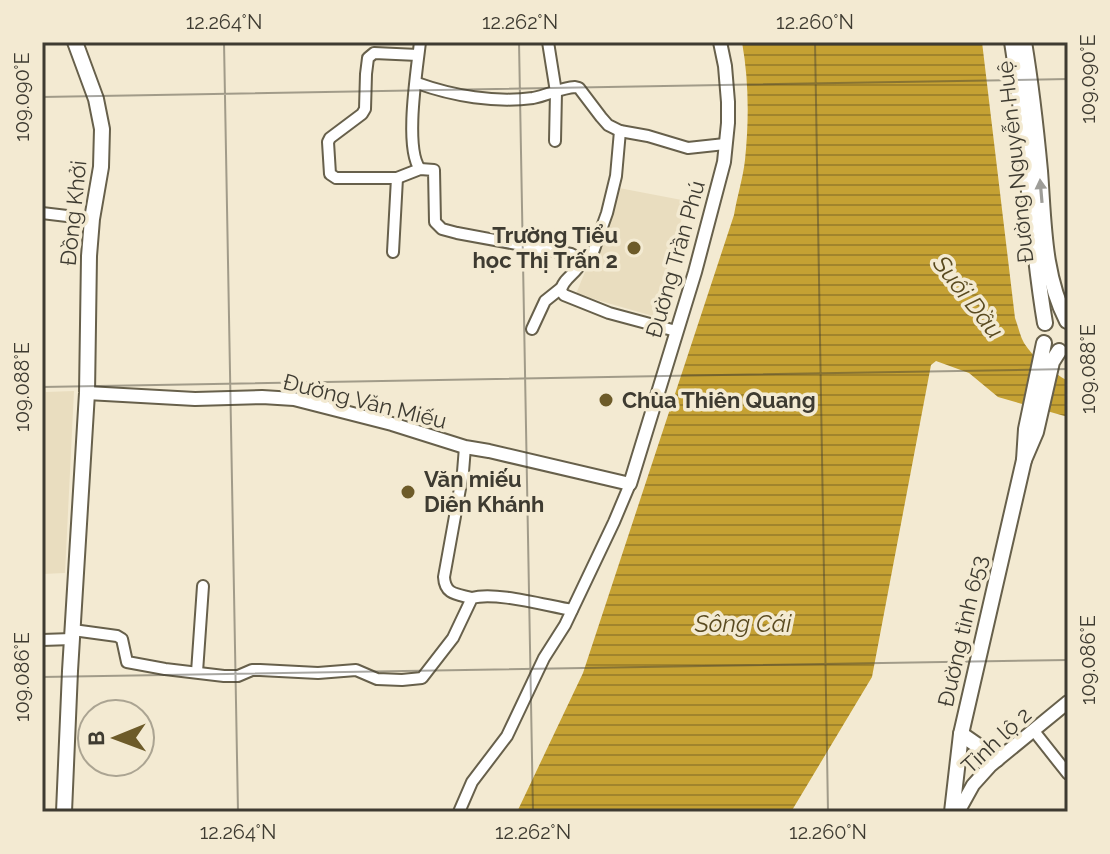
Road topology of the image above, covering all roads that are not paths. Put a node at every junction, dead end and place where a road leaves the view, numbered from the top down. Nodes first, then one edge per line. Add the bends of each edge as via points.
1 (75, 42) edge
2 (420, 42) edge
3 (548, 42) edge
4 (720, 42) edge
5 (1012, 42) edge
6 (1024, 42) edge
7 (418, 55) junction
8 (417, 83) junction
9 (556, 92) junction
10 (620, 131) junction
11 (555, 141) dead end
12 (725, 144) junction
13 (1031, 153) junction
14 (420, 169) junction
15 (397, 178) junction
16 (42, 213) edge
17 (92, 219) junction
18 (393, 252) dead end
19 (581, 263) junction
20 (560, 289) junction
21 (1068, 322) edge
22 (1045, 323) junction
23 (532, 329) dead end
24 (676, 331) junction
25 (1044, 343) junction
26 (1065, 349) edge
27 (1045, 367) junction
28 (87, 393) junction
29 (465, 447) junction
30 (630, 484) junction
31 (203, 586) dead end
32 (472, 598) junction
33 (572, 610) junction
34 (72, 635) junction
35 (42, 640) edge
36 (197, 672) junction
37 (1068, 702) edge
38 (1034, 731) junction
39 (961, 734) junction
40 (997, 759) junction
41 (1068, 774) edge
42 (64, 812) edge
43 (459, 812) edge
44 (955, 812) edge

1 - 17 main road, Đồng Khởi via 102,129
2 - 7 street
3 - 9 street
4 - 12 street, Đường Trần Phú via 728,102
5 - 13 main road, Đường Nguyễn Huệ
6 - 13 main road, Đường Nguyễn Huệ
7 - 8 street
7 - 15 street via 370,55 365,109 328,142 333,177
8 - 9 street via 493,100
8 - 14 street via 412,143
9 - 10 street via 579,88 608,125
9 - 11 street
10 - 12 street via 688,148
10 - 19 street via 607,213 592,255
12 - 24 street, Đường Trần Phú via 714,204
21 -> 13 main road, Đường Nguyễn Huệ via 1049,270
13 - 22 main road, Đường Nguyễn Huệ via 1035,259
14 - 15 street
14 - 19 street via 436,173 435,222 442,229 571,254
15 - 18 street
16 - 17 street
17 - 28 main road, Đồng Khởi
19 - 20 street
20 - 23 street via 545,301
20 - 24 street via 609,313
21 - 22 main road via 1057,315
22 - 25 main road, Đường Nguyễn Huệ
24 - 30 street, Đường Trần Phú
25 - 26 main road via 1049,351
25 - 27 main road, Đường tỉnh 653
26 - 27 main road, Đường tỉnh 653
27 - 39 main road, Đường tỉnh 653
28 - 29 street, Đường Văn Miếu via 294,399
28 - 34 main road, Đồng Khởi
29 - 30 street, Đường Văn Miếu
29 - 32 street via 444,582 448,591
30 - 33 street
31 - 36 street
32 - 33 street via 491,596
32 - 36 street via 453,638 422,678 377,679 356,670 260,670 231,676
33 - 43 street via 507,736 472,782
34 - 35 street
34 - 36 street via 120,638 131,664
34 - 42 main road, Đồng Khởi
37 - 38 street, Tỉnh lộ 2
38 - 40 street, Tỉnh lộ 2
38 - 41 street
39 - 40 main road
39 - 44 main road, Đường tỉnh 653
40 - 44 street, Tỉnh lộ 2

